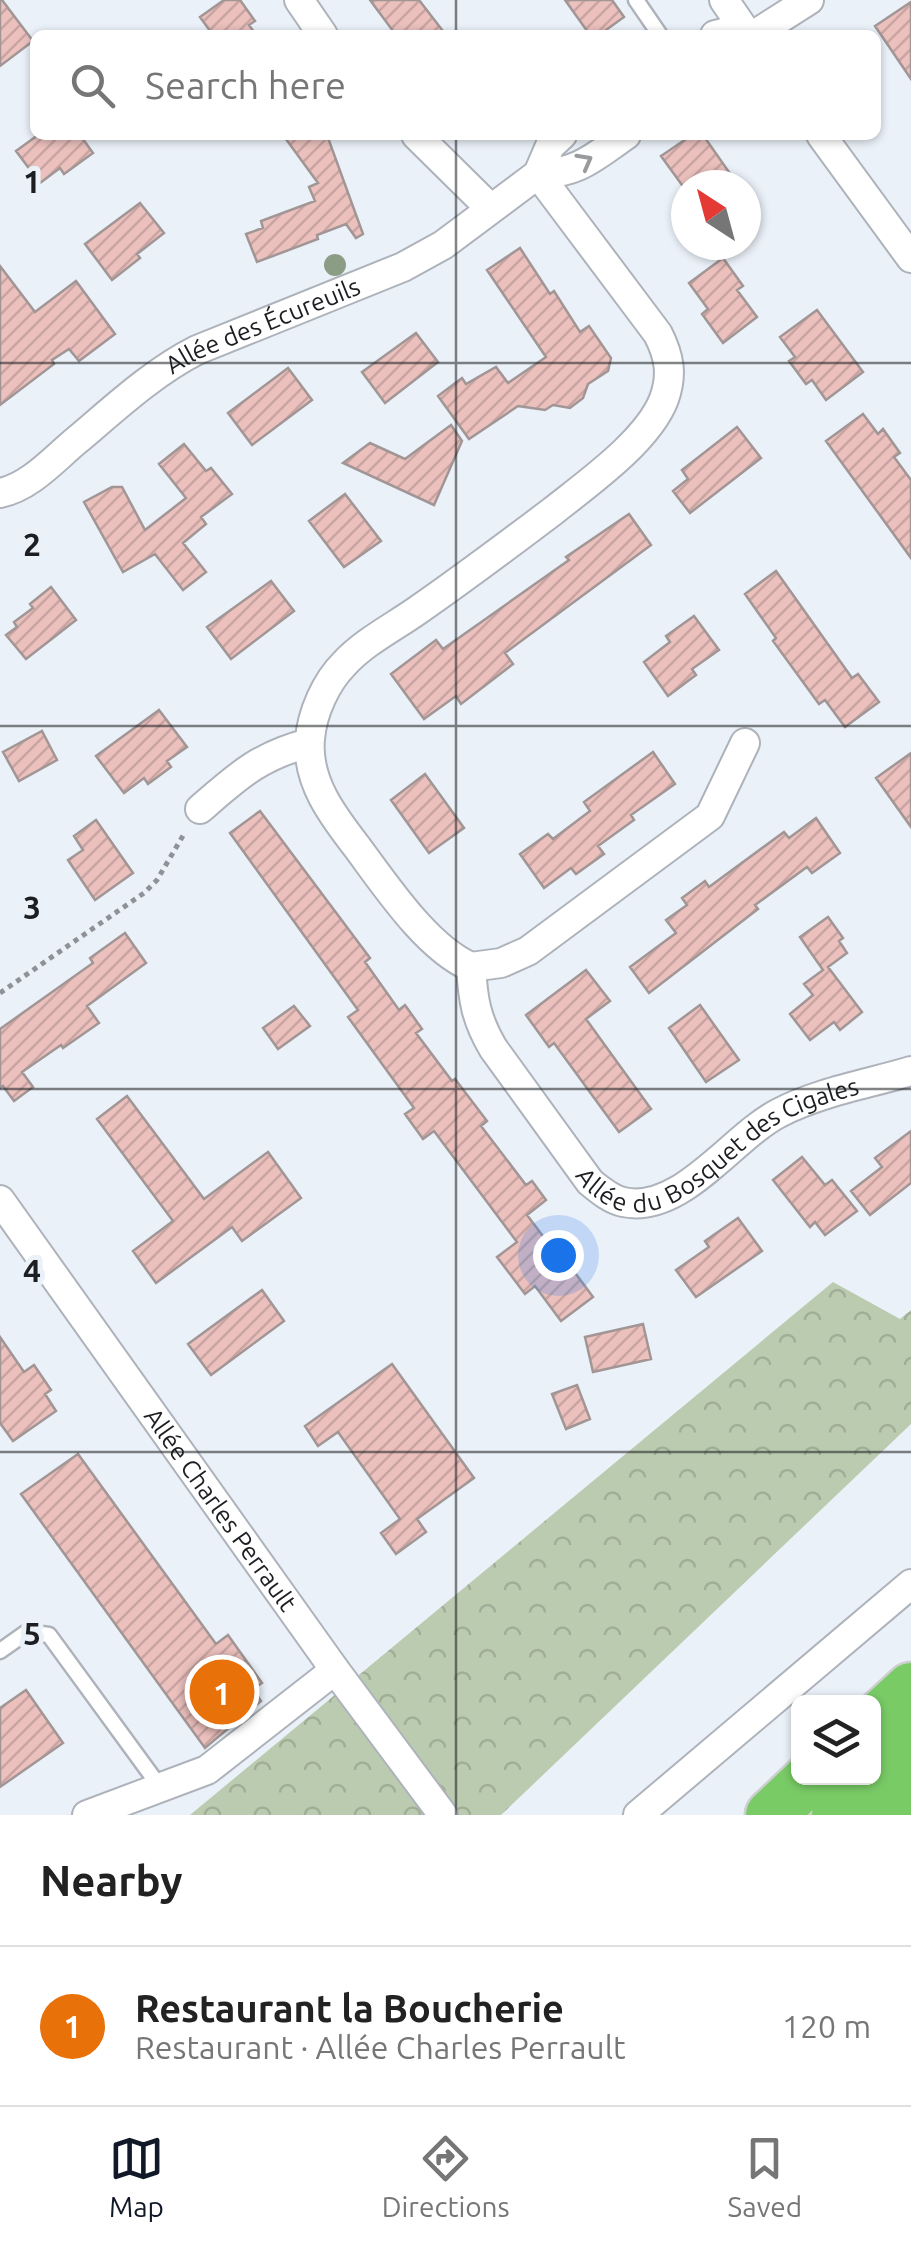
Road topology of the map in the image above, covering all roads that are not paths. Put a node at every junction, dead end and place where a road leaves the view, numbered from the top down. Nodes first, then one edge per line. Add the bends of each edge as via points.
1 (299, 0) edge
2 (636, 0) edge
3 (724, 0) edge
4 (809, 0) edge
5 (320, 30) edge
6 (657, 30) edge
7 (747, 30) edge
8 (759, 30) edge
9 (421, 140) edge
10 (557, 140) edge
11 (619, 140) edge
12 (825, 140) edge
13 (538, 174) junction
14 (490, 208) junction
15 (911, 258) edge
16 (0, 493) edge
17 (310, 743) junction
18 (745, 743) dead end
19 (200, 809) road end
20 (471, 968) junction
21 (911, 1071) edge
22 (0, 1200) edge
23 (911, 1584) edge
24 (0, 1651) edge
25 (335, 1670) junction
26 (911, 1688) edge
27 (881, 1716) edge
28 (911, 1745) edge
29 (803, 1785) edge
30 (160, 1787) junction
31 (911, 1795) edge
32 (87, 1815) edge
33 (443, 1815) edge
34 (638, 1815) edge
35 (771, 1815) edge
36 (837, 1815) edge
37 (891, 1815) edge

1 - 5 street
2 - 6 lane
3 - 7 street
4 - 8 street
9 - 14 street
10 - 13 street, Allée des Écureuils
13 -> 11 street, Allée des Écureuils via 583,164
12 - 15 street
13 - 14 street, Allée des Écureuils
13 - 17 street via 658,334 670,367 664,401 593,479 344,663 312,722
14 - 16 street, Allée des Écureuils via 402,267 173,362 35,476
17 - 19 street via 260,760
17 - 20 street via 315,779 335,818 428,936
18 - 20 street via 710,816 528,951
20 - 21 street, Allée du Bosquet des Cigales via 474,1004 493,1048 590,1182 624,1202 666,1198 795,1104
22 - 25 street, Allée Charles Perrault
23 - 34 street
24 - 30 lane via 27,1632 50,1635
25 - 30 street via 206,1770
25 - 33 street, Allée Charles Perrault
26 - 27 highway
28 - 36 highway
29 - 35 highway
30 - 32 street
31 - 37 highway

